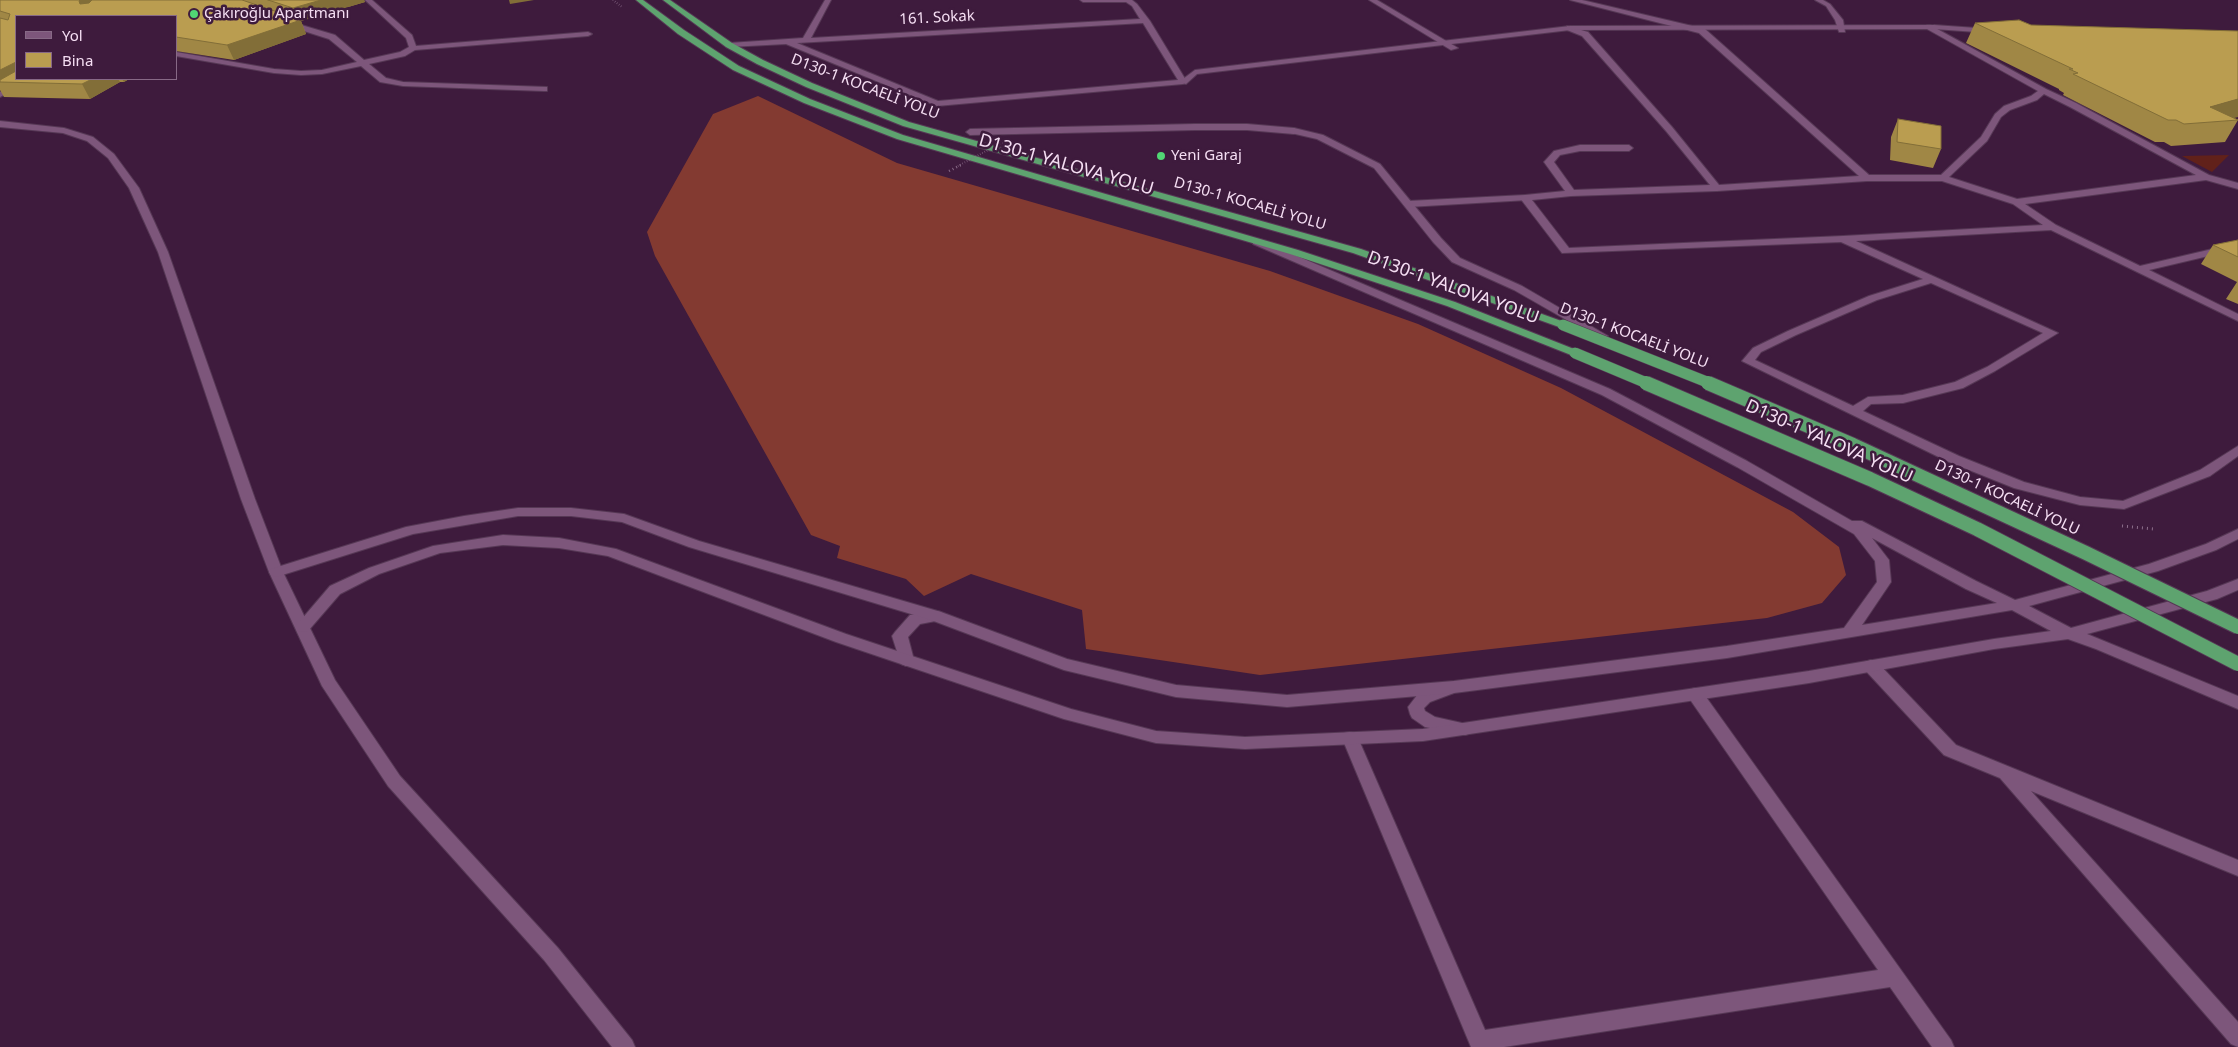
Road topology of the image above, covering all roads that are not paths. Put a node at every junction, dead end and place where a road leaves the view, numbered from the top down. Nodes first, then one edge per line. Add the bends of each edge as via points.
1 (368, 0) edge
2 (639, 0) edge
3 (666, 0) edge
4 (828, 0) edge
5 (1083, 0) edge
6 (1127, 0) edge
7 (1372, 0) edge
8 (1573, 0) edge
9 (1615, 0) edge
10 (1818, 0) edge
11 (1605, 6) junction
12 (278, 20) edge
13 (1146, 21) junction
14 (1687, 27) junction
15 (1570, 28) junction
16 (1841, 29) junction
17 (1932, 29) junction
18 (1702, 31) junction
19 (1999, 33) edge
20 (588, 34) dead end
21 (1585, 34) junction
22 (806, 40) junction
23 (786, 41) junction
24 (1446, 43) junction
25 (729, 45) junction
26 (413, 48) junction
27 (1454, 48) junction
28 (178, 54) edge
29 (362, 63) junction
30 (28, 80) edge
31 (1183, 82) junction
32 (544, 89) dead end
33 (2043, 91) junction
34 (0, 95) edge
35 (0, 124) edge
36 (970, 132) dead end
37 (1629, 148) dead end
38 (2206, 177) junction
39 (1866, 178) junction
40 (1944, 178) junction
41 (2238, 186) edge
42 (1717, 188) junction
43 (1571, 193) junction
44 (1524, 198) junction
45 (2016, 202) junction
46 (1408, 204) junction
47 (2053, 227) junction
48 (1240, 235) junction
49 (1842, 239) junction
50 (2238, 246) edge
51 (2140, 269) junction
52 (1930, 280) junction
53 (2238, 318) edge
54 (1631, 352) junction
55 (1854, 412) junction
56 (2238, 450) edge
57 (1742, 464) junction
58 (2238, 533) edge
59 (276, 572) junction
60 (2238, 584) edge
61 (2014, 605) junction
62 (936, 616) junction
63 (303, 627) junction
64 (2238, 627) edge
65 (1848, 633) junction
66 (2069, 634) junction
67 (906, 660) junction
68 (2238, 664) edge
69 (1871, 666) junction
70 (1454, 687) junction
71 (1694, 694) junction
72 (2238, 703) edge
73 (1465, 729) junction
74 (1350, 738) junction
75 (2004, 773) junction
76 (2238, 868) edge
77 (1894, 977) junction
78 (2238, 1037) edge
79 (1480, 1044) edge
80 (625, 1047) edge
81 (1944, 1047) edge

1 - 26 street via 408,37
2 - 48 highway, D130-1 YALOVA YOLU via 680,32 736,68 900,137
3 - 25 highway, D130-1 KOCAELİ YOLU
4 - 22 street
5 - 6 street
6 - 13 street via 1135,5
7 - 24 street
8 - 11 street
9 - 11 street
10 - 16 street via 1828,5 1839,20
11 - 14 street
12 - 29 street via 332,37
13 - 22 street, 161. Sokak
13 - 31 street
14 - 15 street
14 - 16 street
14 - 18 street
15 - 21 street
15 - 24 street
16 - 17 street
16 - 18 street
17 - 19 street
17 - 33 street
18 - 21 street
18 - 39 street
20 - 26 street
21 - 27 street
21 - 42 street
22 - 23 street, 161. Sokak
23 - 25 street, 161. Sokak
23 - 31 street via 937,104
24 - 27 street
24 - 31 street via 1195,72
25 - 54 highway, D130-1 KOCAELİ YOLU, bridge via 809,85 906,124 1357,251
26 - 29 street via 402,54
27 - 31 street via 1241,69 1192,76
28 - 29 street via 301,73
29 - 32 street via 383,80 403,84
30 - 34 street
33 - 38 street
33 - 40 street via 2007,108 1984,139
35 - 59 street via 64,131 90,139 111,156 134,188 163,252
36 - 46 street via 1195,127 1294,131 1320,137 1377,166
37 - 43 street via 1580,148 1557,153 1549,162
38 - 41 street
38 - 45 street
39 - 40 street
39 - 42 street
40 - 45 street
42 - 43 street
43 - 44 street
44 - 46 street
44 - 49 street via 1566,251
45 - 47 street
46 - 54 street via 1456,260 1518,288
47 - 49 street
47 - 51 street
48 - 57 street via 1606,392
48 - 68 highway, D130-1 YALOVA YOLU, bridge via 1451,304 1714,411 1939,512 2108,595
49 - 52 street
50 - 51 street
51 - 53 street
52 - 55 street via 1873,298 1792,333 1756,350 1748,362
52 - 55 street via 2052,333 1958,385 1903,399 1868,401
54 - 64 highway, D130-1 KOCAELİ YOLU, bridge via 1853,445
55 - 56 street via 1954,459 2019,485 2080,501 2124,505 2205,473
57 - 61 street
57 - 65 street via 1859,531 1882,560 1884,582
58 - 61 street via 2211,548 2153,568
59 - 62 street via 429,527 518,512 571,512 624,518 694,544
59 - 63 street
60 - 66 street via 2212,595
61 - 65 street
61 - 66 street
62 - 67 street via 915,619 900,636
62 - 70 street via 1064,664 1176,691 1288,701
63 - 67 street via 336,590 374,571 438,549 504,540 559,543 611,552
63 - 80 street via 328,682 394,781 551,954
65 - 70 street
66 - 69 street
66 - 72 street
67 - 74 street via 1070,715 1156,737 1244,743
69 - 71 street
69 - 75 street via 1950,750
70 - 73 street via 1424,698 1416,707 1418,714 1431,723
71 - 73 street
71 - 77 street
73 - 74 street via 1424,735
74 - 79 street
75 - 76 street
75 - 78 street
77 - 79 street
77 - 81 street

